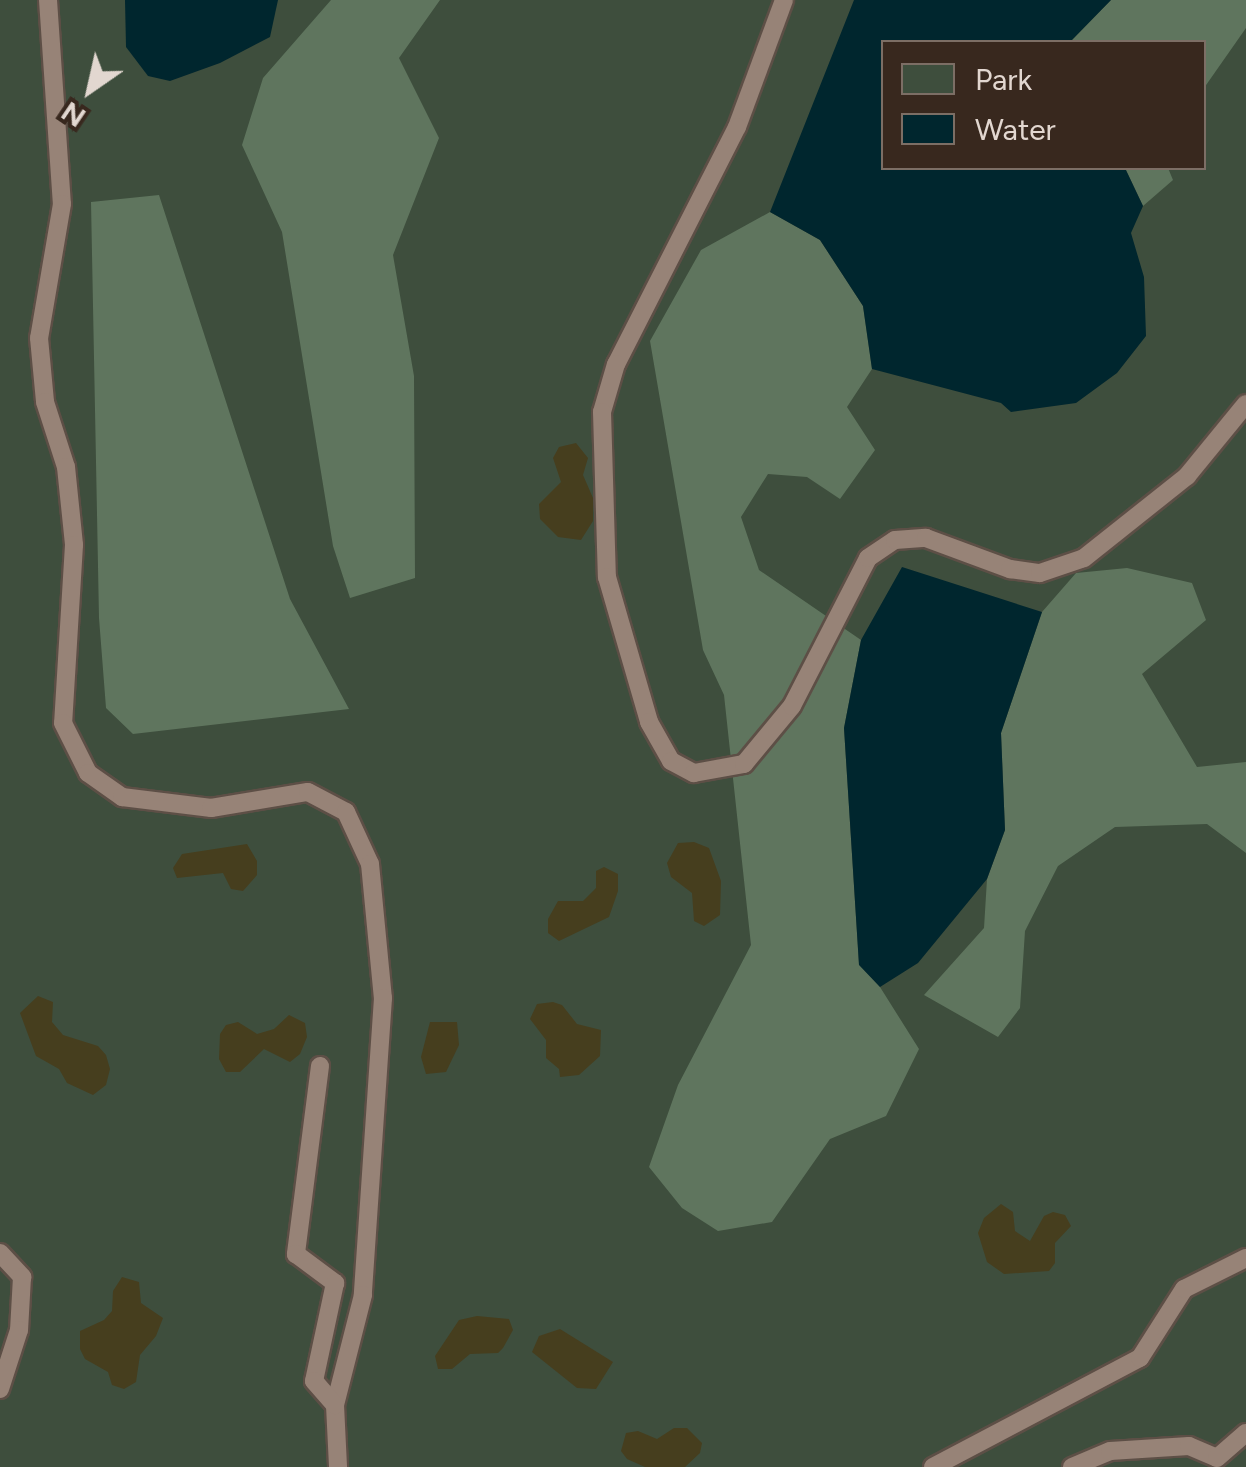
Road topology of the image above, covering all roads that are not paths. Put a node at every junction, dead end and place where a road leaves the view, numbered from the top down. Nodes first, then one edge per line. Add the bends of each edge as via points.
1 (48, 0) edge
2 (784, 0) edge
3 (1246, 405) edge
4 (320, 1066) dead end
5 (0, 1253) edge
6 (1246, 1258) edge
7 (0, 1389) edge
8 (334, 1405) junction
9 (1246, 1433) edge
10 (338, 1467) edge
11 (932, 1467) edge
12 (1072, 1467) edge

1 - 8 lane via 62,204 40,338 45,402 66,467 74,544 63,723 88,774 122,797 212,808 308,792 346,812 370,864 382,998 364,1295
2 - 3 lane via 737,127 616,364 602,412 607,577 648,722 671,761 694,774 744,764 792,706 868,558 895,540 926,538 1040,574 1084,558 1186,476
4 - 8 lane via 296,1254 334,1283 314,1381
5 - 7 lane via 22,1277 19,1330
6 - 11 lane via 1184,1289 1140,1358
8 - 10 lane
9 - 12 lane via 1217,1458 1189,1446 1110,1451

